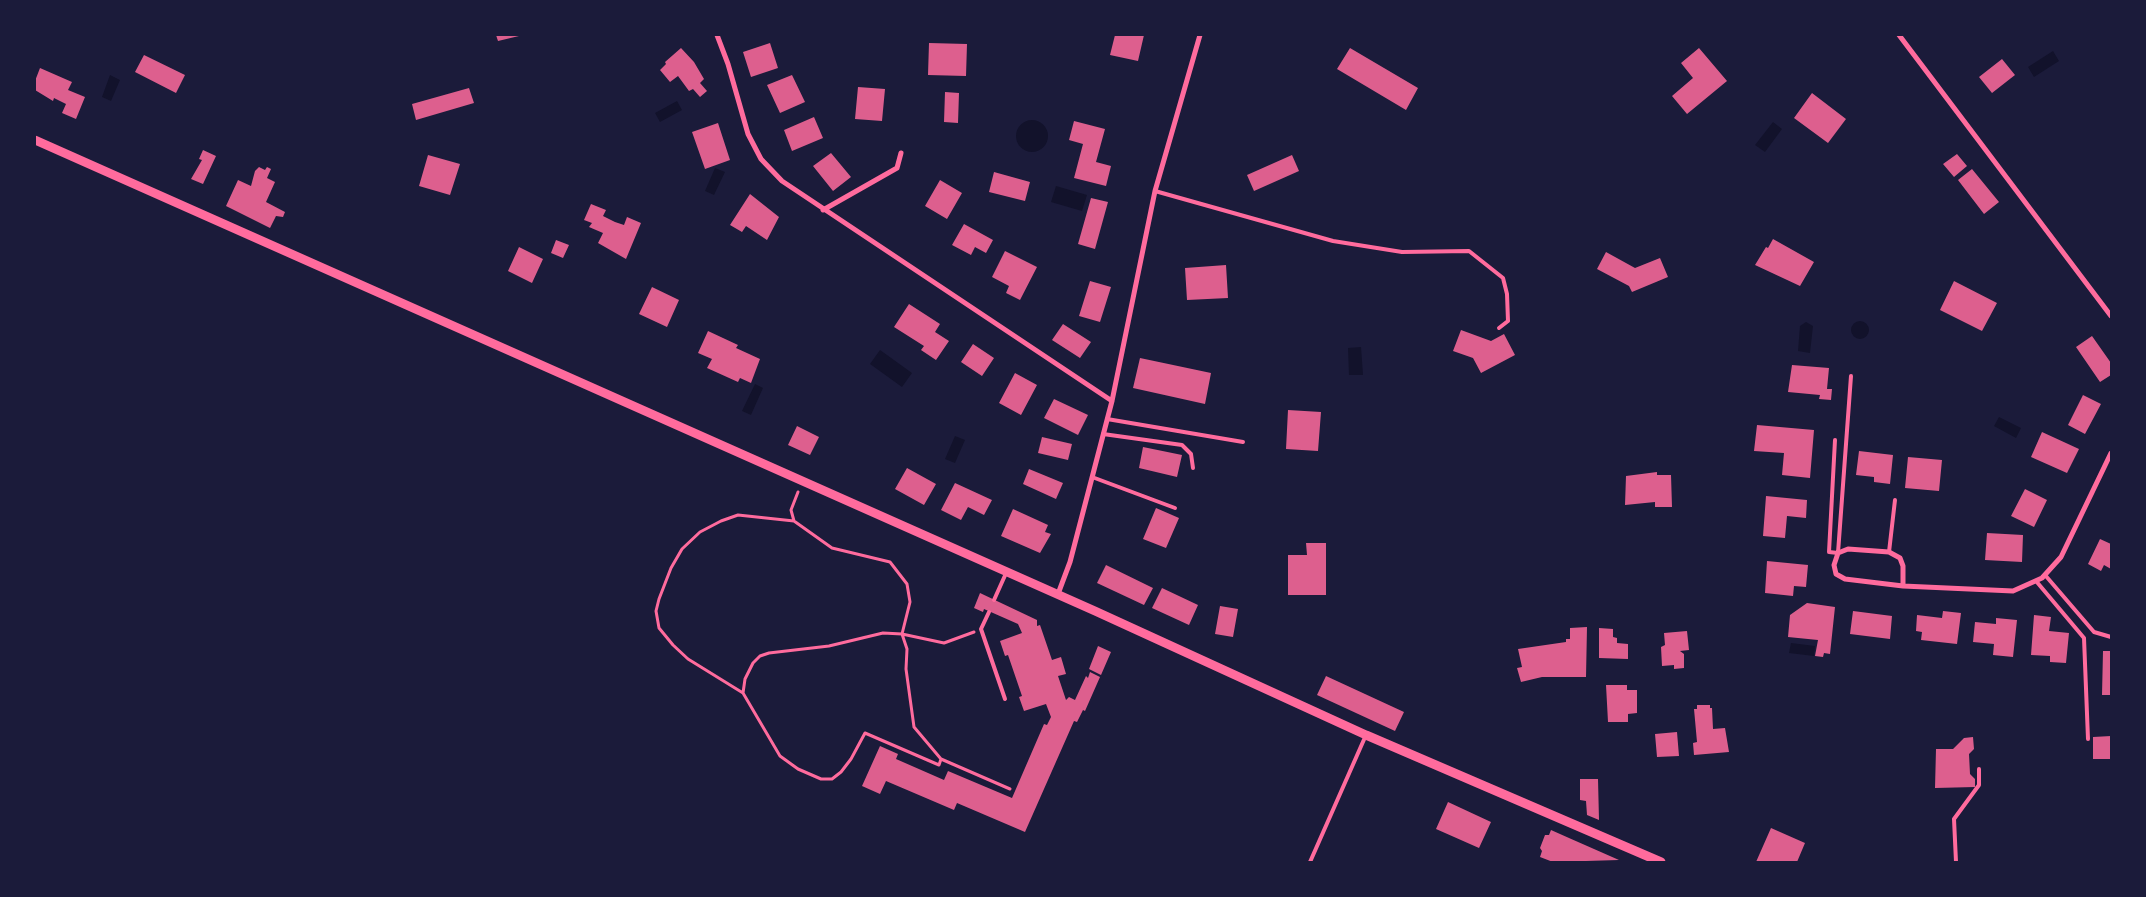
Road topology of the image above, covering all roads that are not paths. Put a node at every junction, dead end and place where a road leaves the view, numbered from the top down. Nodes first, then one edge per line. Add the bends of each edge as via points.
1 (717, 35) edge
2 (1200, 35) edge
3 (1899, 35) edge
4 (35, 140) edge
5 (902, 153) dead end
6 (1156, 191) junction
7 (823, 210) junction
8 (2111, 316) edge
9 (1499, 328) dead end
10 (1851, 376) dead end
11 (1112, 401) junction
12 (1107, 419) junction
13 (1103, 434) junction
14 (1836, 440) dead end
15 (1243, 442) dead end
16 (2111, 453) edge
17 (1193, 468) dead end
18 (1092, 477) junction
19 (1895, 500) dead end
20 (1175, 508) dead end
21 (1889, 552) junction
22 (1838, 553) junction
23 (1007, 572) junction
24 (2045, 575) junction
25 (2036, 581) junction
26 (1903, 586) junction
27 (1058, 594) junction
28 (994, 600) dead end
29 (989, 612) dead end
30 (2111, 637) edge
31 (1005, 699) dead end
32 (1366, 735) junction
33 (2088, 738) dead end
34 (1979, 769) dead end
35 (1310, 862) edge
36 (1661, 862) edge
37 (1956, 862) edge

1 - 7 street via 748,134 761,159 782,181
2 - 6 street
3 - 8 street
4 - 23 street
5 - 7 street via 897,168
6 - 9 lane via 1333,241 1402,252 1469,252 1503,278 1508,321
6 - 11 street
7 - 11 street
10 - 22 lane
11 - 12 street
12 - 13 street
12 - 15 lane
13 - 17 lane via 1182,445 1192,454
13 - 18 street
14 - 22 lane via 1829,552
16 - 24 street via 2061,557
18 - 20 lane
18 - 27 street via 1070,562
19 - 21 lane
21 - 22 street via 1848,548
21 - 26 street via 1900,558
22 - 26 street via 1834,565 1836,574 1845,579
23 - 27 street
23 - 28 lane
24 - 25 street
24 - 30 lane via 2094,632
25 - 26 street via 2013,591
25 - 33 lane via 2084,638
27 - 32 street
29 - 31 lane via 981,629
32 - 35 lane
32 - 36 street
34 - 37 lane via 1979,785 1954,819

